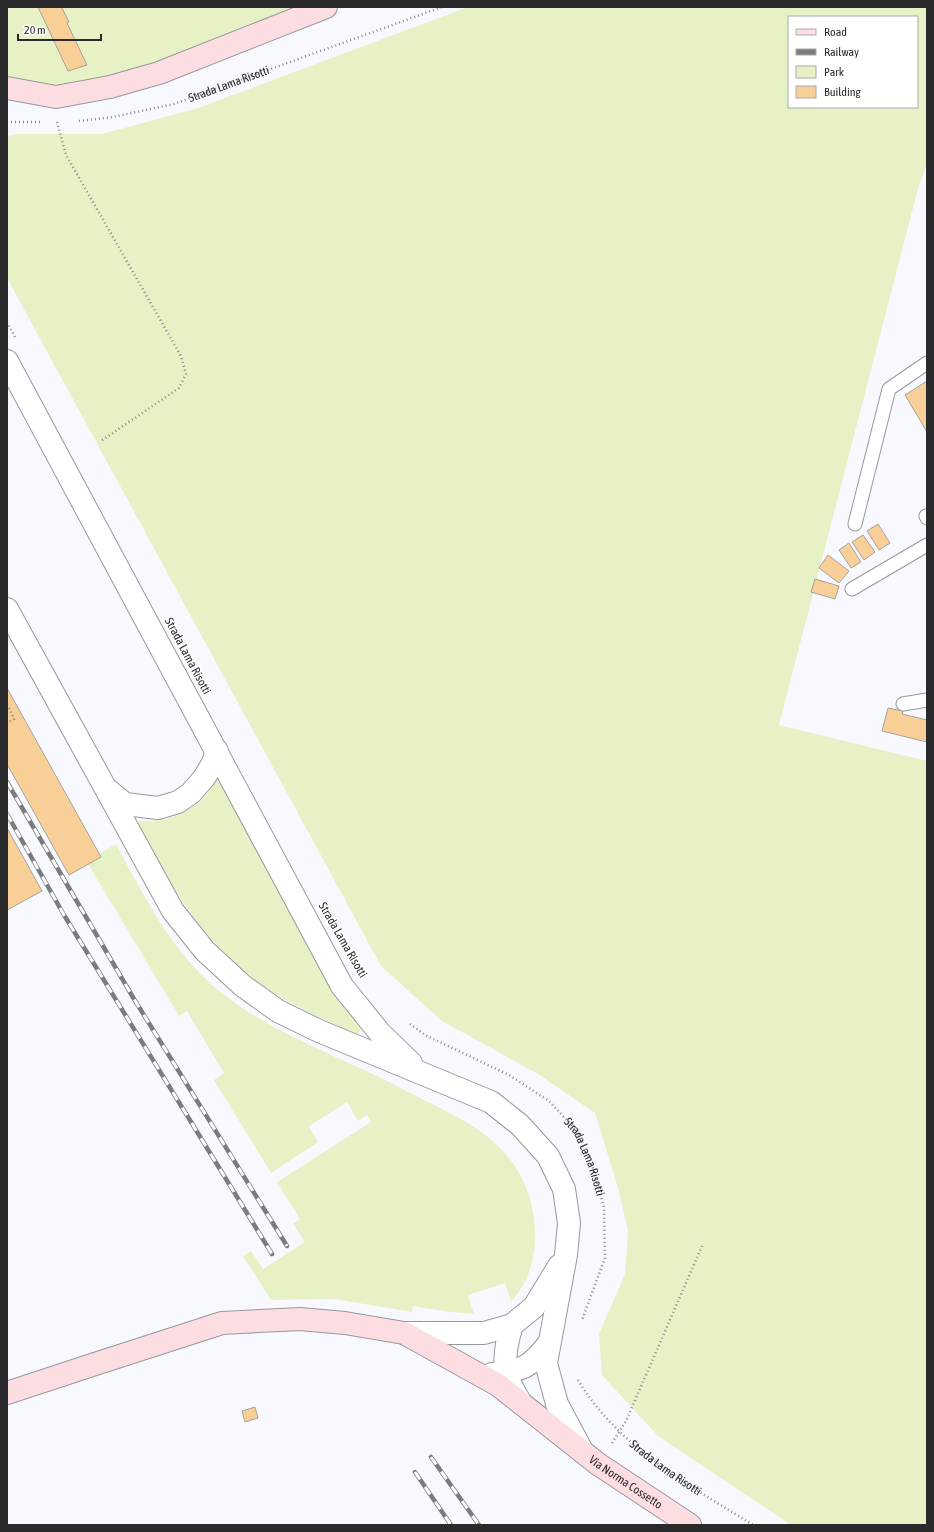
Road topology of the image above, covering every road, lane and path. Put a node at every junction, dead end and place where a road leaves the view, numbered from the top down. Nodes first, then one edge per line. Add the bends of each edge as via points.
1 (326, 7) edge
2 (442, 7) edge
3 (9, 90) edge
4 (56, 97) junction
5 (78, 121) dead end
6 (7, 122) edge
7 (64, 122) dead end
8 (57, 123) junction
9 (7, 322) edge
10 (18, 342) dead end
11 (7, 361) edge
12 (927, 363) edge
13 (101, 441) dead end
14 (855, 524) dead end
15 (927, 545) edge
16 (852, 589) dead end
17 (7, 608) edge
18 (927, 700) edge
19 (903, 704) dead end
20 (8, 708) edge
21 (9, 722) dead end
22 (217, 751) junction
23 (103, 785) junction
24 (407, 1022) dead end
25 (417, 1070) junction
26 (703, 1244) dead end
27 (566, 1255) junction
28 (581, 1321) dead end
29 (512, 1325) junction
30 (404, 1333) junction
31 (549, 1343) junction
32 (507, 1372) junction
33 (481, 1375) junction
34 (577, 1378) dead end
35 (7, 1393) edge
36 (521, 1403) junction
37 (620, 1430) junction
38 (590, 1458) junction
39 (690, 1525) edge
40 (753, 1525) edge

1 - 4 street via 158,73 110,87
2 - 5 path, Strada Lama Risotti via 174,104 113,117
3 - 4 street
4 - 8 path
6 - 8 path
7 - 8 path
8 - 13 path via 66,155 180,356 186,374 179,388
9 - 10 path
11 - 22 street
12 - 14 lane via 889,389
15 - 16 lane
17 - 23 street
18 - 19 lane
20 - 21 path via 14,719
22 - 23 street via 204,778 190,793 178,802 158,808 125,804
22 - 25 street via 342,986 380,1033
23 - 25 street via 174,911 205,951 243,986 278,1011 319,1031
24 - 28 path, Strada Lama Risotti via 426,1035 509,1075 549,1101 577,1131 592,1165 604,1208 605,1258
25 - 27 street via 491,1102 520,1125 548,1156 564,1189 569,1223
26 - 37 path
27 - 29 street via 534,1307
27 - 31 street
29 - 30 street via 484,1333
29 - 32 street via 506,1342
30 - 33 street, Via Norma Cossetto
30 - 35 street, Via Norma Cossetto, bridge via 345,1323 300,1319 222,1323
31 - 32 street via 536,1360 526,1367
31 - 38 street via 546,1362 557,1404
32 - 33 street
32 - 36 street via 510,1387
33 - 36 street, Via Norma Cossetto
34 - 37 path, Strada Lama Risotti via 591,1401
36 - 38 street, Via Norma Cossetto
37 - 38 path
37 - 40 path, Strada Lama Risotti via 643,1454
38 - 39 street, Via Norma Cossetto

